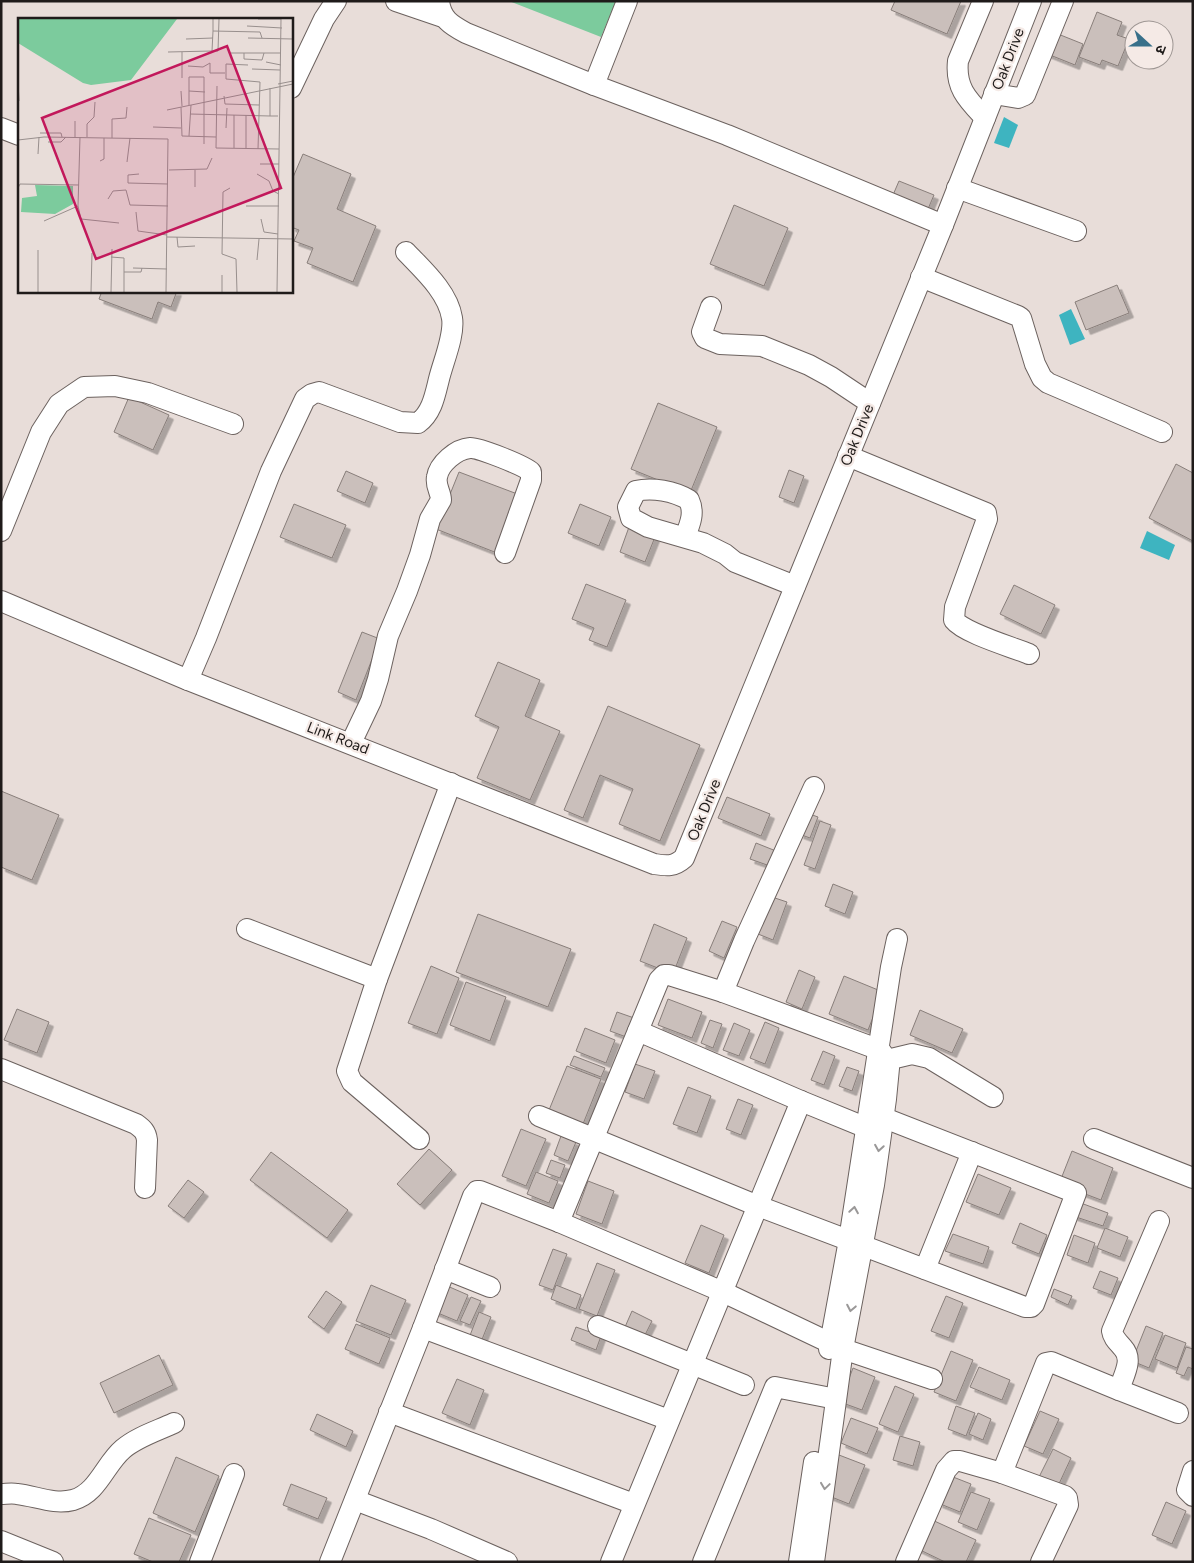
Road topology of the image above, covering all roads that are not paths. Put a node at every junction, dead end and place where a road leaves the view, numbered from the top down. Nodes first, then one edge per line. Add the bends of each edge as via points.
1 (336, 1) edge
2 (396, 1) edge
3 (627, 1) edge
4 (983, 1) edge
5 (1031, 1) edge
6 (1063, 1) edge
7 (441, 9) edge
8 (594, 85) junction
9 (292, 86) edge
10 (994, 94) junction
11 (985, 118) junction
12 (1, 128) edge
13 (18, 135) edge
14 (957, 188) junction
15 (943, 225) junction
16 (1076, 231) dead end
17 (406, 252) dead end
18 (921, 277) junction
19 (710, 307) dead end
20 (870, 403) junction
21 (233, 424) dead end
22 (1162, 432) dead end
23 (848, 456) junction
24 (1, 530) edge
25 (685, 536) dead end
26 (505, 553) dead end
27 (795, 586) junction
28 (1, 601) edge
29 (1029, 654) dead end
30 (188, 680) junction
31 (351, 744) junction
32 (451, 782) junction
33 (814, 787) dead end
34 (677, 864) joint
35 (247, 928) dead end
36 (897, 939) dead end
37 (377, 979) junction
38 (723, 992) junction
39 (638, 1031) junction
40 (883, 1055) junction
41 (1, 1069) edge
42 (993, 1097) dead end
43 (801, 1101) junction
44 (539, 1116) dead end
45 (873, 1119) junction
46 (593, 1138) junction
47 (419, 1139) dead end
48 (1094, 1139) dead end
49 (972, 1152) junction
50 (1193, 1178) edge
51 (145, 1188) dead end
52 (758, 1206) junction
53 (1159, 1221) dead end
54 (559, 1222) junction
55 (856, 1243) junction
56 (445, 1269) junction
57 (925, 1269) junction
58 (490, 1287) dead end
59 (723, 1292) junction
60 (598, 1326) dead end
61 (423, 1328) junction
62 (836, 1347) junction
63 (691, 1365) junction
64 (932, 1380) dead end
65 (744, 1385) dead end
66 (1119, 1390) junction
67 (830, 1398) junction
68 (389, 1412) junction
69 (1178, 1413) dead end
70 (669, 1420) junction
71 (174, 1423) dead end
72 (1193, 1471) edge
73 (1002, 1473) junction
74 (234, 1474) dead end
75 (1, 1494) edge
76 (1193, 1496) edge
77 (355, 1500) junction
78 (634, 1504) junction
79 (8, 1550) edge
80 (53, 1562) edge
81 (200, 1562) edge
82 (330, 1562) edge
83 (507, 1562) edge
84 (611, 1562) edge
85 (704, 1562) edge
86 (799, 1562) edge
87 (814, 1562) edge
88 (906, 1562) edge
89 (1041, 1562) edge

1 - 9 street
2 - 7 street
3 - 8 street
4 - 11 street via 958,61 957,71 961,90
5 - 10 street, Oak Drive
6 - 10 street via 1025,95 1018,98
7 - 8 street via 451,25 466,33
8 - 15 street via 727,135
10 - 11 street, Oak Drive
11 - 14 street, Oak Drive
12 - 13 street
14 - 15 street, Oak Drive
14 - 16 street
15 - 18 street, Oak Drive
17 - 30 street via 439,290 452,318 450,339 426,418 418,423 400,422 319,392 305,398 271,471
18 - 20 street, Oak Drive
18 - 22 street via 1021,318 1039,374 1048,383
19 - 20 street via 702,332 710,341 730,346 769,348 821,371
20 - 23 street, Oak Drive
21 - 24 street via 116,386 84,387 59,404 41,432
23 - 27 street, Oak Drive
23 - 29 street via 986,513 987,519 955,607 954,620 968,631
25 - 27 street via 710,546 742,566
26 - 31 street via 532,480 531,472 502,458 468,448 451,457 439,470 436,482 441,500 430,519 388,636 378,679
27 - 34 street, Oak Drive via 684,858
28 - 30 street, Link Road
30 - 31 street, Link Road
31 - 32 street, Link Road
32 - 34 street, Link Road via 654,864
32 - 37 street
33 - 38 street
35 - 37 street
36 - 40 street via 891,967
37 - 47 street via 347,1071 352,1082
38 - 39 street via 664,975
38 - 40 street
39 - 43 street
39 - 46 street
40 - 42 street via 912,1054 930,1058
40 - 45 street via 889,1068
41 - 51 street via 143,1128 147,1140
43 - 45 street
43 - 52 street
44 - 46 street
45 - 49 street
45 - 55 street
46 - 52 street
46 - 54 street
48 - 50 street
49 - 57 street
49 - 57 street via 1076,1194 1034,1304 1024,1307
52 - 55 street
52 - 59 street
53 - 66 street via 1112,1331 1129,1358
54 - 56 street via 477,1191
54 - 59 street
55 - 57 street
55 - 62 street
56 - 58 street
56 - 61 street
59 - 62 street
59 - 63 street
60 - 63 street
61 - 68 street
61 - 70 street
62 - 64 street
62 - 67 street
63 - 65 street
63 - 70 street
66 - 69 street
66 - 73 street via 1051,1362 1046,1363
67 - 85 street via 774,1387
67 - 86 street
67 -> 87 street
68 - 77 street
68 - 78 street
70 - 78 street
71 - 75 street via 129,1444 114,1457 94,1486 74,1500 60,1502
72 - 76 street via 1187,1490
73 - 88 street via 960,1460 950,1464
73 - 89 street via 1067,1498 1068,1505
74 - 81 street
77 - 82 street
77 - 83 street
78 - 84 street
79 - 80 street

